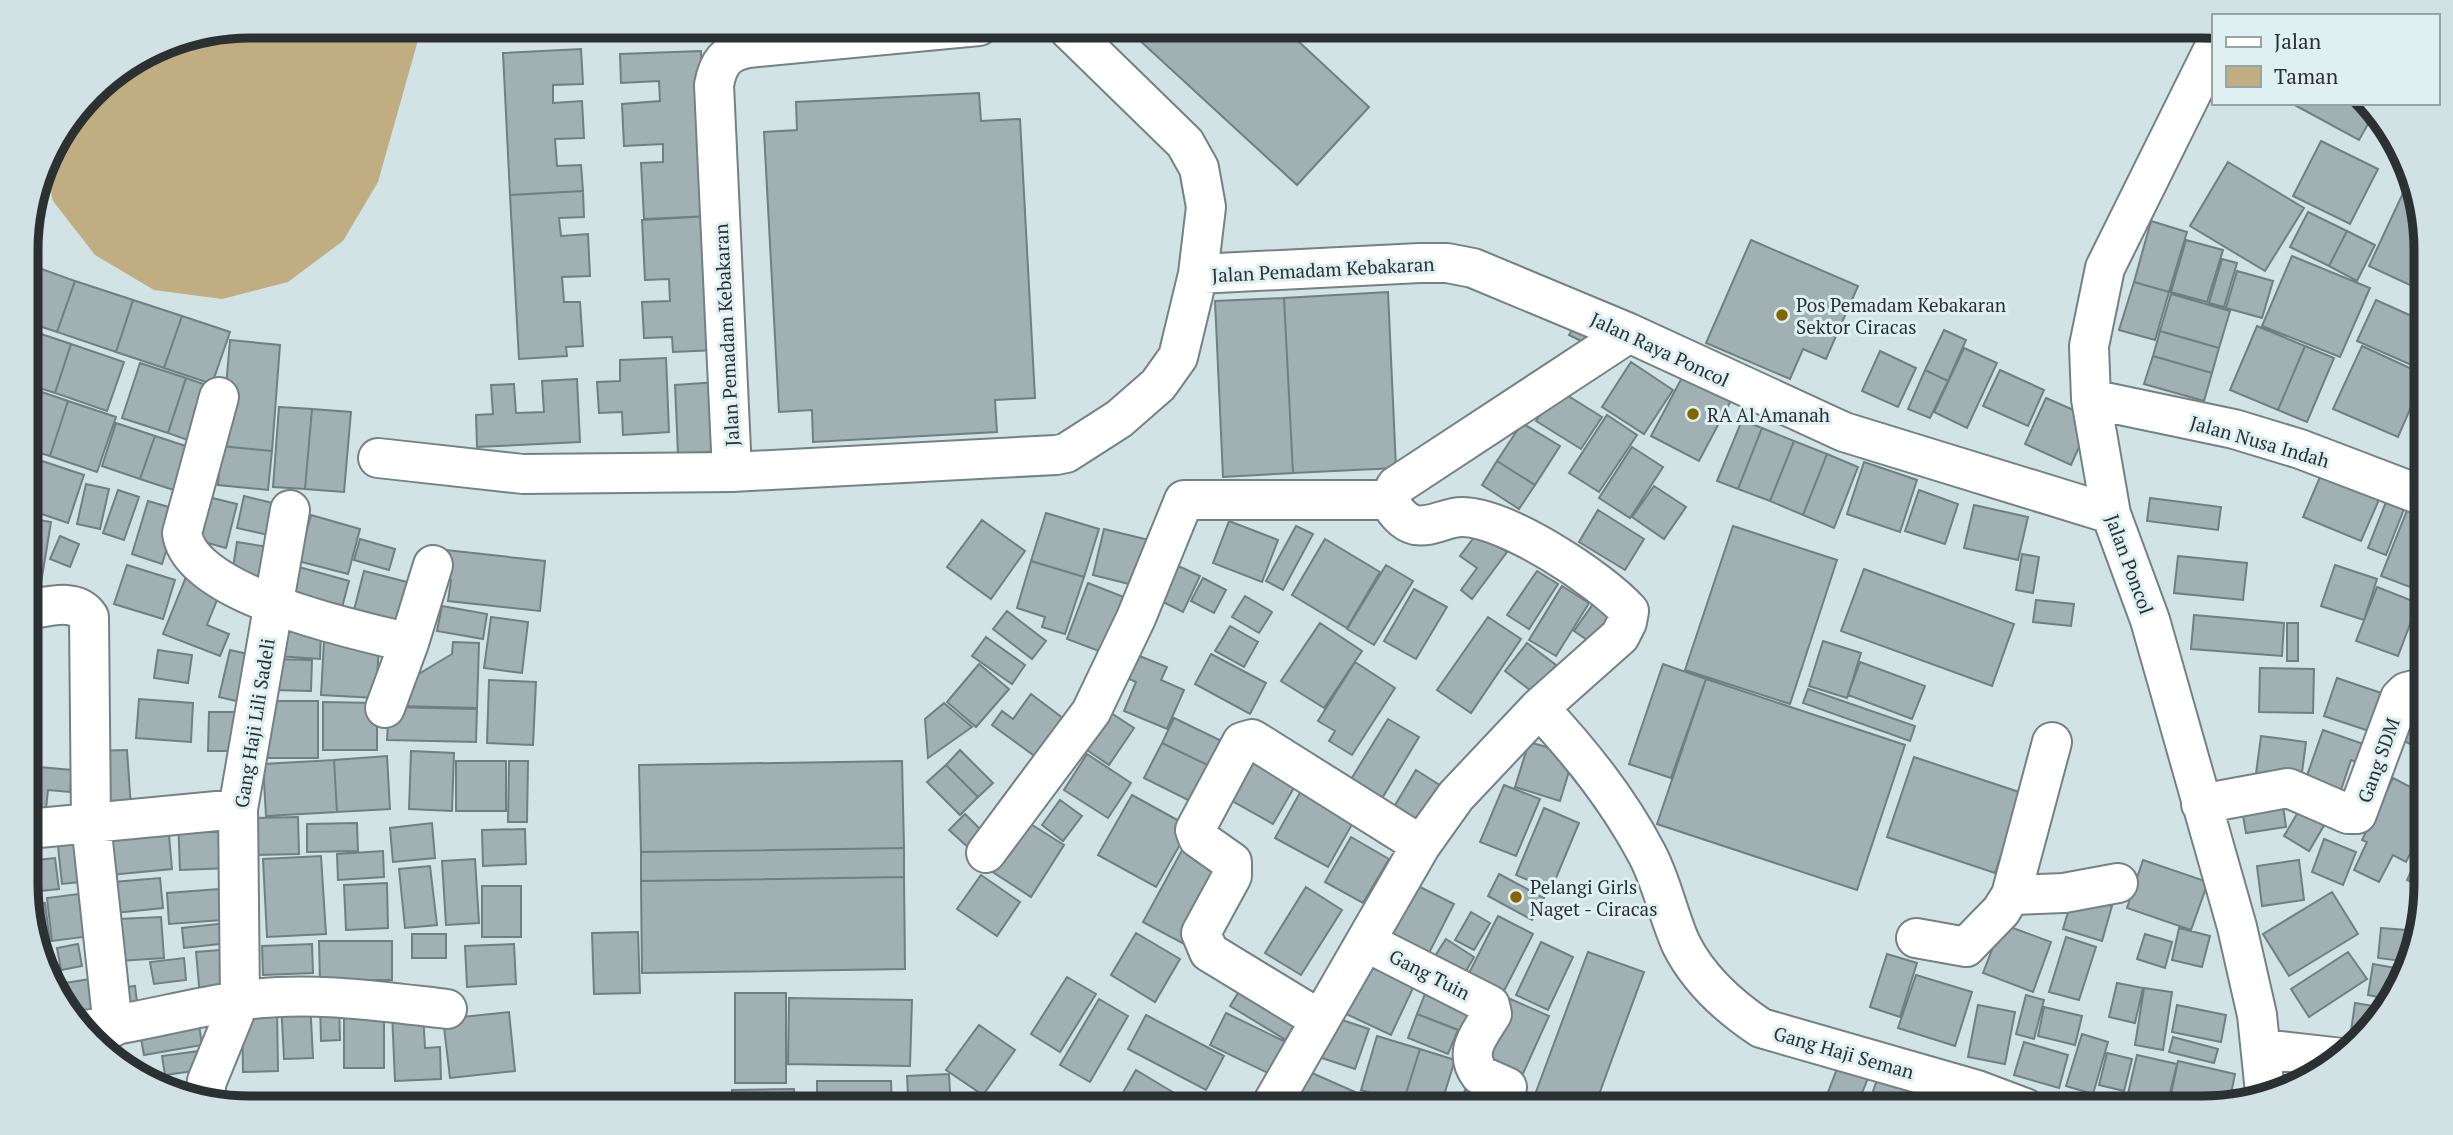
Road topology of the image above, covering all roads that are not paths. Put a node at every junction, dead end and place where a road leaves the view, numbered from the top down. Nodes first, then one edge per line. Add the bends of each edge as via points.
1 (853, 38) edge
2 (1077, 38) edge
3 (2212, 52) edge
4 (1447, 263) joint
5 (1198, 274) junction
6 (1629, 333) junction
7 (219, 397) dead end
8 (2091, 399) junction
9 (377, 458) dead end
10 (732, 472) junction
11 (2414, 493) edge
12 (1389, 499) junction
13 (290, 510) dead end
14 (2111, 514) junction
15 (433, 565) dead end
16 (272, 606) junction
17 (38, 608) edge
18 (409, 643) junction
19 (2414, 690) edge
20 (385, 708) dead end
21 (1539, 708) junction
22 (2052, 742) dead end
23 (2201, 804) junction
24 (238, 809) junction
25 (91, 823) junction
26 (38, 828) edge
27 (1421, 845) junction
28 (986, 853) dead end
29 (2118, 883) dead end
30 (2011, 895) junction
31 (1916, 938) dead end
32 (1366, 942) junction
33 (240, 1000) junction
34 (447, 1009) dead end
35 (1319, 1019) junction
36 (99, 1028) edge
37 (2262, 1049) junction
38 (2327, 1056) edge
39 (2265, 1087) edge
40 (205, 1091) edge
41 (1276, 1096) edge
42 (1505, 1096) edge
43 (1993, 1096) edge

1 - 10 street, Jalan Pemadam Kebakaran via 732,51 723,60 714,85
2 - 5 street, Jalan Pemadam Kebakaran via 1185,143 1199,168 1206,207
3 - 8 street, Jalan Poncol via 2105,268 2090,346
4 - 5 street, Jalan Pemadam Kebakaran
4 - 6 street, Jalan Raya Poncol via 1473,268
5 - 10 street, Jalan Pemadam Kebakaran via 1178,357 1169,371 1119,419 1066,453
6 - 12 street via 1396,486
6 - 14 street, Jalan Raya Poncol via 1843,432
7 - 16 street via 183,542 199,565
8 - 11 street, Jalan Nusa Indah via 2273,441
8 - 14 street, Jalan Poncol
9 - 10 street via 523,474
12 - 21 street via 1396,512 1413,524 1480,519 1551,551 1629,611 1619,636
12 - 28 street via 1184,499 1136,618 1091,712
13 - 16 street, Gang Haji Lili Sadeli
14 - 23 street, Jalan Poncol via 2150,620
15 - 18 street
16 - 18 street
16 - 24 street, Gang Haji Lili Sadeli
17 - 25 street via 63,604 80,608 89,617
18 - 20 street
19 - 23 street, Gang SDM via 2400,698 2357,814 2288,788
21 - 27 street via 1456,796
21 - 43 street, Gang Haji Seman via 1587,759 1616,801 1648,856 1682,945 1706,983 1732,1009 1761,1028
22 - 30 street
23 - 37 street, Jalan Poncol via 2237,927
24 - 25 street
24 - 33 street, Gang Haji Lili Sadeli
25 - 26 street
25 - 36 street
27 - 32 street
27 - 35 street via 1252,739 1242,742 1195,830 1198,838 1232,862 1232,876 1201,933 1203,942 1209,951
29 - 30 street via 2064,893
30 - 31 street via 1966,947
32 - 35 street
32 - 42 street, Gang Tuin via 1490,1005 1492,1014 1471,1055 1480,1075 1507,1087
33 - 34 street via 339,997
33 - 36 street
33 - 40 street, Gang Haji Lili Sadeli
35 - 41 street
37 - 38 street
37 - 39 street, Jalan Poncol

